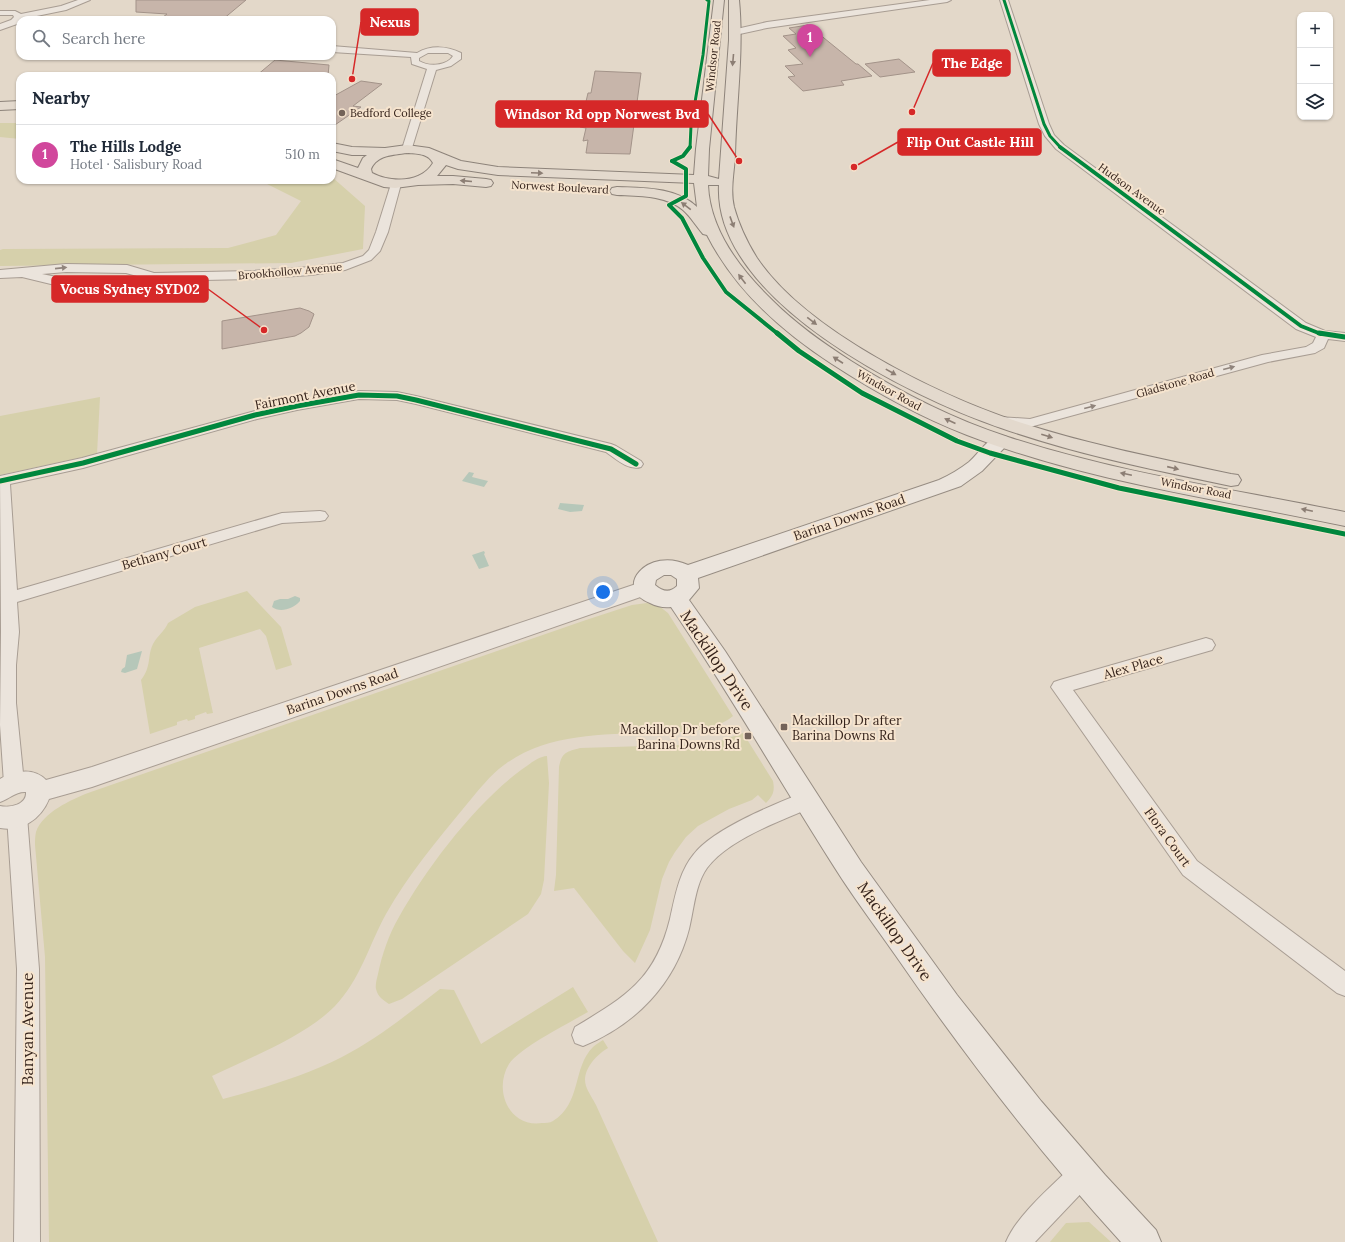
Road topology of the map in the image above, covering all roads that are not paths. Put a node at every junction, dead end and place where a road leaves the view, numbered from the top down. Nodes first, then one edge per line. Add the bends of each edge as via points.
1 (86, 0) edge
2 (734, 0) edge
3 (947, 0) edge
4 (1004, 0) edge
5 (717, 1) edge
6 (0, 13) edge
7 (16, 16) edge
8 (36, 16) edge
9 (16, 22) edge
10 (4, 26) edge
11 (736, 27) junction
12 (336, 49) edge
13 (416, 56) junction
14 (432, 67) junction
15 (16, 105) edge
16 (0, 106) edge
17 (16, 116) edge
18 (0, 117) edge
19 (704, 135) junction
20 (336, 148) edge
21 (407, 149) junction
22 (385, 152) junction
23 (436, 156) junction
24 (336, 164) edge
25 (366, 175) junction
26 (419, 180) junction
27 (603, 183) junction
28 (396, 184) junction
29 (701, 184) junction
30 (726, 184) junction
31 (511, 185) dead end
32 (720, 246) junction
33 (0, 274) edge
34 (1323, 335) junction
35 (1345, 337) edge
36 (932, 393) junction
37 (997, 420) junction
38 (1000, 441) junction
39 (636, 464) dead end
40 (1, 480) edge
41 (1345, 504) edge
42 (320, 516) dead end
43 (1345, 519) edge
44 (685, 574) junction
45 (645, 588) junction
46 (9, 598) junction
47 (676, 598) junction
48 (1206, 645) dead end
49 (1060, 687) joint
50 (7, 787) edge
51 (39, 792) junction
52 (808, 800) junction
53 (9, 817) edge
54 (1345, 984) edge
55 (583, 1035) dead end
56 (1082, 1174) junction
57 (27, 1242) edge
58 (1019, 1242) edge
59 (1144, 1242) edge

1 - 8 street
2 - 11 main road, Windsor Road
3 - 11 street
4 - 34 street, Hudson Avenue via 1044,124 1060,147 1301,326
5 - 19 main road, Windsor Road
6 - 7 street
9 - 10 street
11 -> 30 main road, Windsor Road
12 - 13 street
13 - 14 street via 416,63
13 - 14 street via 426,51 439,50 458,55 457,60 452,63
14 - 21 street
15 - 16 main road
17 - 18 main road
19 - 27 main road via 693,156 680,166
19 - 29 main road, Windsor Road
20 - 22 main road
21 - 22 main road, Norwest Boulevard
21 - 23 main road, Norwest Boulevard via 429,152
22 - 25 main road via 368,161 364,169
23 - 26 main road via 440,163 437,169 428,177
23 -> 27 main road, Norwest Boulevard via 458,165
24 - 25 main road
25 - 28 main road via 379,182
26 - 28 main road
31 -> 26 main road, Norwest Boulevard
27 - 29 main road, Norwest Boulevard
32 -> 27 main road via 690,208 678,201
28 - 33 street, Brookhollow Avenue via 378,242 367,258 329,269 204,277 154,277 116,283 55,280 22,273
29 - 30 main road, Norwest Boulevard
29 - 32 main road, Windsor Road via 706,216
30 -> 36 main road, Windsor Road via 726,204 742,244 765,279 782,297 845,345
38 -> 32 main road, Windsor Road via 925,410 824,351 795,330 747,285
34 - 35 street
37 -> 34 street, Gladstone Road via 1030,423 1267,358 1310,350 1319,345
36 - 37 main road, Windsor Road
36 - 38 main road via 994,431
37 -> 41 main road, Windsor Road via 1113,454
43 -> 38 main road, Windsor Road via 1060,459
38 - 44 main road, Barina Downs Road via 971,472 946,485
39 - 40 street, Fairmont Avenue via 611,449 416,400 379,394 342,397 283,409 83,463
40 - 46 street
42 - 46 street, Bethany Court via 282,518
44 - 45 main road via 677,568 657,568 644,579
44 - 47 main road via 688,588
45 - 47 main road via 659,598
45 - 51 street, Barina Downs Road via 100,774
46 - 50 street via 7,704 13,761
47 - 52 main road, Mackillop Drive via 717,657
48 - 49 street, Alex Place
49 - 54 street, Flora Court via 1190,868
50 - 51 street via 30,782 37,786
51 - 53 street via 32,807
52 - 55 street via 724,839 708,852 697,865 688,887 674,941 664,964 632,1004
52 - 56 main road, Mackillop Drive via 852,871 947,1005
53 - 57 street, Banyan Avenue via 28,969
56 - 58 street
56 - 59 main road, Mackillop Drive

